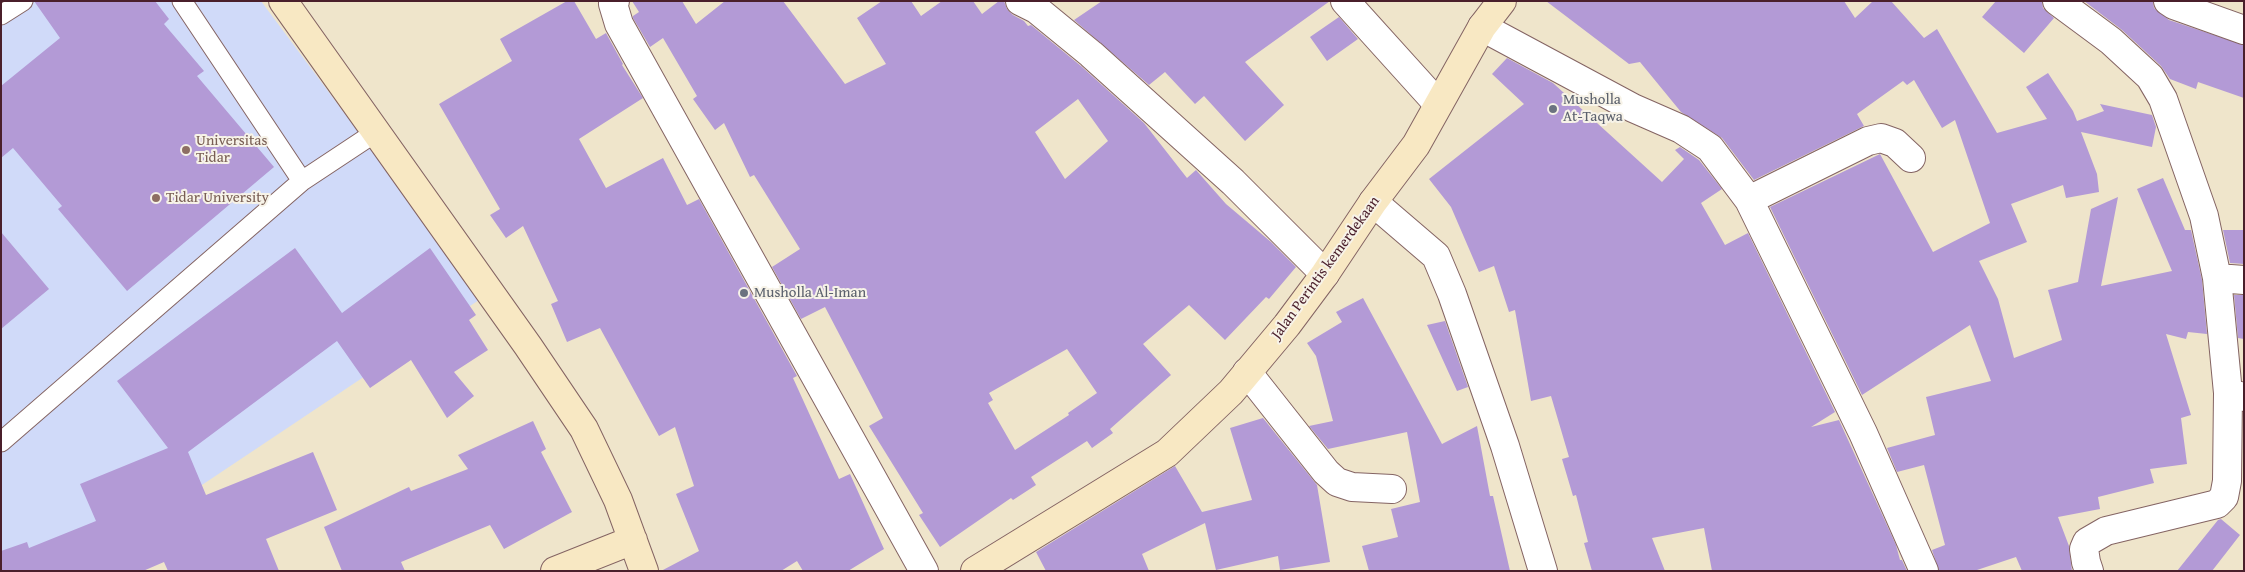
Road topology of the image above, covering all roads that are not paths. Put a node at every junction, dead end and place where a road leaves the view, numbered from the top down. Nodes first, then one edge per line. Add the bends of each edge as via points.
1 (23, 1) edge
2 (182, 1) edge
3 (283, 1) edge
4 (615, 1) edge
5 (1020, 1) edge
6 (1058, 1) edge
7 (1344, 1) edge
8 (2058, 1) edge
9 (2168, 1) edge
10 (1490, 11) edge
11 (1, 15) edge
12 (2244, 30) edge
13 (1091, 54) junction
14 (1438, 104) junction
15 (376, 132) junction
16 (1911, 158) dead end
17 (302, 181) junction
18 (1749, 200) junction
19 (1373, 202) junction
20 (1325, 274) junction
21 (2217, 278) junction
22 (2244, 280) edge
23 (1247, 372) junction
24 (2236, 395) edge
25 (1, 442) edge
26 (1392, 489) dead end
27 (2234, 501) edge
28 (633, 540) junction
29 (555, 571) edge
30 (644, 571) edge
31 (924, 571) edge
32 (975, 571) edge
33 (1543, 571) edge
34 (1924, 571) edge
35 (2089, 571) edge

1 - 11 lane
2 - 17 lane
3 - 15 street
4 - 31 street via 619,24
5 - 13 street via 1036,9
6 - 13 street
7 - 14 street
8 - 21 street via 2111,41 2150,77 2164,99 2204,216
9 - 12 street via 2174,6
10 - 14 street, Jalan Perintis kemerdekaan
10 - 18 street via 1633,108 1681,129 1710,148
13 - 20 street via 1233,182
14 - 19 street, Jalan Perintis kemerdekaan via 1416,145
15 - 17 lane
15 - 28 street via 584,429
16 - 18 street via 1895,143 1881,138 1868,141
17 - 25 lane
18 - 34 street via 1864,433
19 - 20 street, Jalan Perintis kemerdekaan
19 - 33 street via 1436,256 1506,446
20 - 23 street, Jalan Perintis kemerdekaan
21 - 22 street
21 - 24 street
23 - 26 street via 1337,482 1352,487
23 - 32 street, Jalan Perintis kemerdekaan via 1231,392 1167,453
24 - 27 street via 2227,481
27 - 35 street via 2106,531 2087,542 2084,548
28 - 29 street
28 - 30 street

